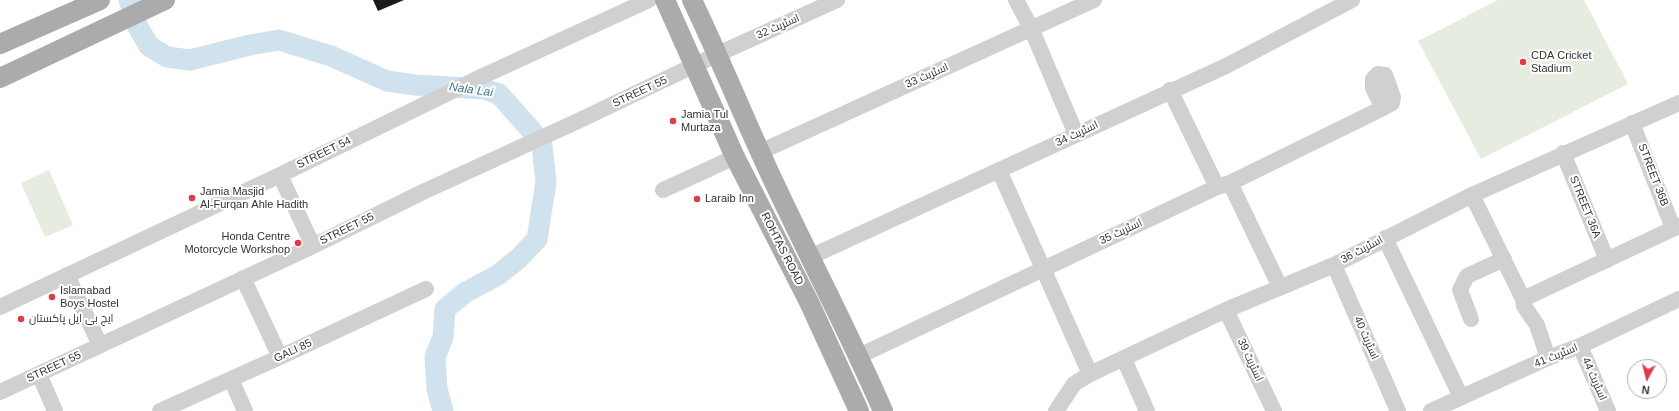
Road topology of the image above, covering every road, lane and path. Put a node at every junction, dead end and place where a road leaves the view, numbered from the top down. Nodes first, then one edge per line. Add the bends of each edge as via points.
1 (165, 0) edge
2 (649, 0) edge
3 (665, 0) edge
4 (692, 0) edge
5 (837, 0) edge
6 (1016, 0) edge
7 (1094, 0) edge
8 (1344, 2) edge
9 (92, 4) edge
10 (1031, 28) junction
11 (0, 44) edge
12 (718, 54) junction
13 (694, 67) junction
14 (0, 78) edge
15 (1170, 90) junction
16 (1679, 103) edge
17 (1383, 108) dead end
18 (1632, 123) junction
19 (1076, 134) junction
20 (760, 152) junction
21 (1563, 154) junction
22 (735, 157) junction
23 (999, 170) junction
24 (280, 175) junction
25 (1224, 185) junction
26 (663, 190) dead end
27 (1472, 195) junction
28 (1676, 227) edge
29 (1385, 238) junction
30 (313, 246) junction
31 (810, 257) junction
32 (1504, 259) junction
33 (1607, 260) junction
34 (1334, 265) junction
35 (1044, 268) junction
36 (68, 275) junction
37 (243, 278) junction
38 (1280, 287) junction
39 (426, 289) dead end
40 (1523, 299) junction
41 (1679, 299) edge
42 (0, 307) edge
43 (1226, 310) junction
44 (1470, 319) dead end
45 (100, 345) junction
46 (1580, 346) junction
47 (859, 356) junction
48 (280, 357) junction
49 (1548, 358) junction
50 (1124, 359) junction
51 (39, 374) junction
52 (1090, 374) junction
53 (231, 379) junction
54 (0, 392) edge
55 (1461, 397) junction
56 (55, 411) edge
57 (160, 411) edge
58 (245, 411) edge
59 (859, 411) edge
60 (883, 411) edge
61 (1056, 411) edge
62 (1147, 411) edge
63 (1274, 411) edge
64 (1398, 411) edge
65 (1431, 411) edge
66 (1608, 411) edge

1 - 14 main road
2 - 24 street, STREET 54 via 483,76
3 - 13 main road, ROHTAS ROAD
4 - 12 main road, ROHTAS ROAD
5 - 12 street, اسٹریٹ 32
6 - 10 street
7 - 10 street, اسٹریٹ 33
8 - 15 street, اسٹریٹ 34 via 1226,66
9 - 11 main road
10 - 19 street
10 - 20 street, اسٹریٹ 33
12 - 13 street, اسٹریٹ 32
12 - 20 main road, ROHTAS ROAD
13 - 22 main road, ROHTAS ROAD
13 - 30 street, STREET 55
15 - 19 street, اسٹریٹ 34
15 - 25 street
16 - 18 street, اسٹریٹ 36
17 - 25 street, اسٹریٹ 35
18 - 21 street, اسٹریٹ 36
18 - 28 street, STREET 36B
19 - 23 street, اسٹریٹ 34
20 - 31 main road, ROHTAS ROAD
21 - 27 street, اسٹریٹ 36
21 - 33 street, STREET 36A
22 - 26 street
22 - 59 main road, ROHTAS ROAD via 809,302
23 - 31 street, اسٹریٹ 34
23 - 35 street
24 - 30 street
24 - 36 street, STREET 54
25 - 35 street, اسٹریٹ 35
25 - 38 street
27 - 29 street, اسٹریٹ 36
27 - 32 street
28 - 33 street
29 - 34 street, اسٹریٹ 36
29 - 55 street
30 - 37 street, STREET 55
31 - 47 main road, ROHTAS ROAD
32 - 40 street
32 - 44 street via 1467,276 1460,290
33 - 40 street
34 - 38 street, اسٹریٹ 36
34 - 64 street, اسٹریٹ 40
35 - 47 street, اسٹریٹ 35
35 - 52 street
36 - 42 street, STREET 54
36 - 45 street
37 - 45 street, STREET 55
37 - 48 street
38 - 43 street, اسٹریٹ 36
39 - 48 street, GALI 85
40 - 49 street via 1524,306 1537,326
41 - 46 street, اسٹریٹ 41
43 - 50 street, اسٹریٹ 36
43 - 63 street, اسٹریٹ 39
45 - 51 street, STREET 55
46 - 49 street, اسٹریٹ 41
46 - 66 street, اسٹریٹ 44
47 - 60 main road, ROHTAS ROAD
48 - 53 street, GALI 85
49 - 55 street, اسٹریٹ 41
50 - 52 street, اسٹریٹ 36
50 - 62 street
51 - 54 street, STREET 55
51 - 56 street
52 - 61 street, اسٹریٹ 36 via 1074,384
53 - 57 street, GALI 85
53 - 58 street
55 - 65 street, اسٹریٹ 41

